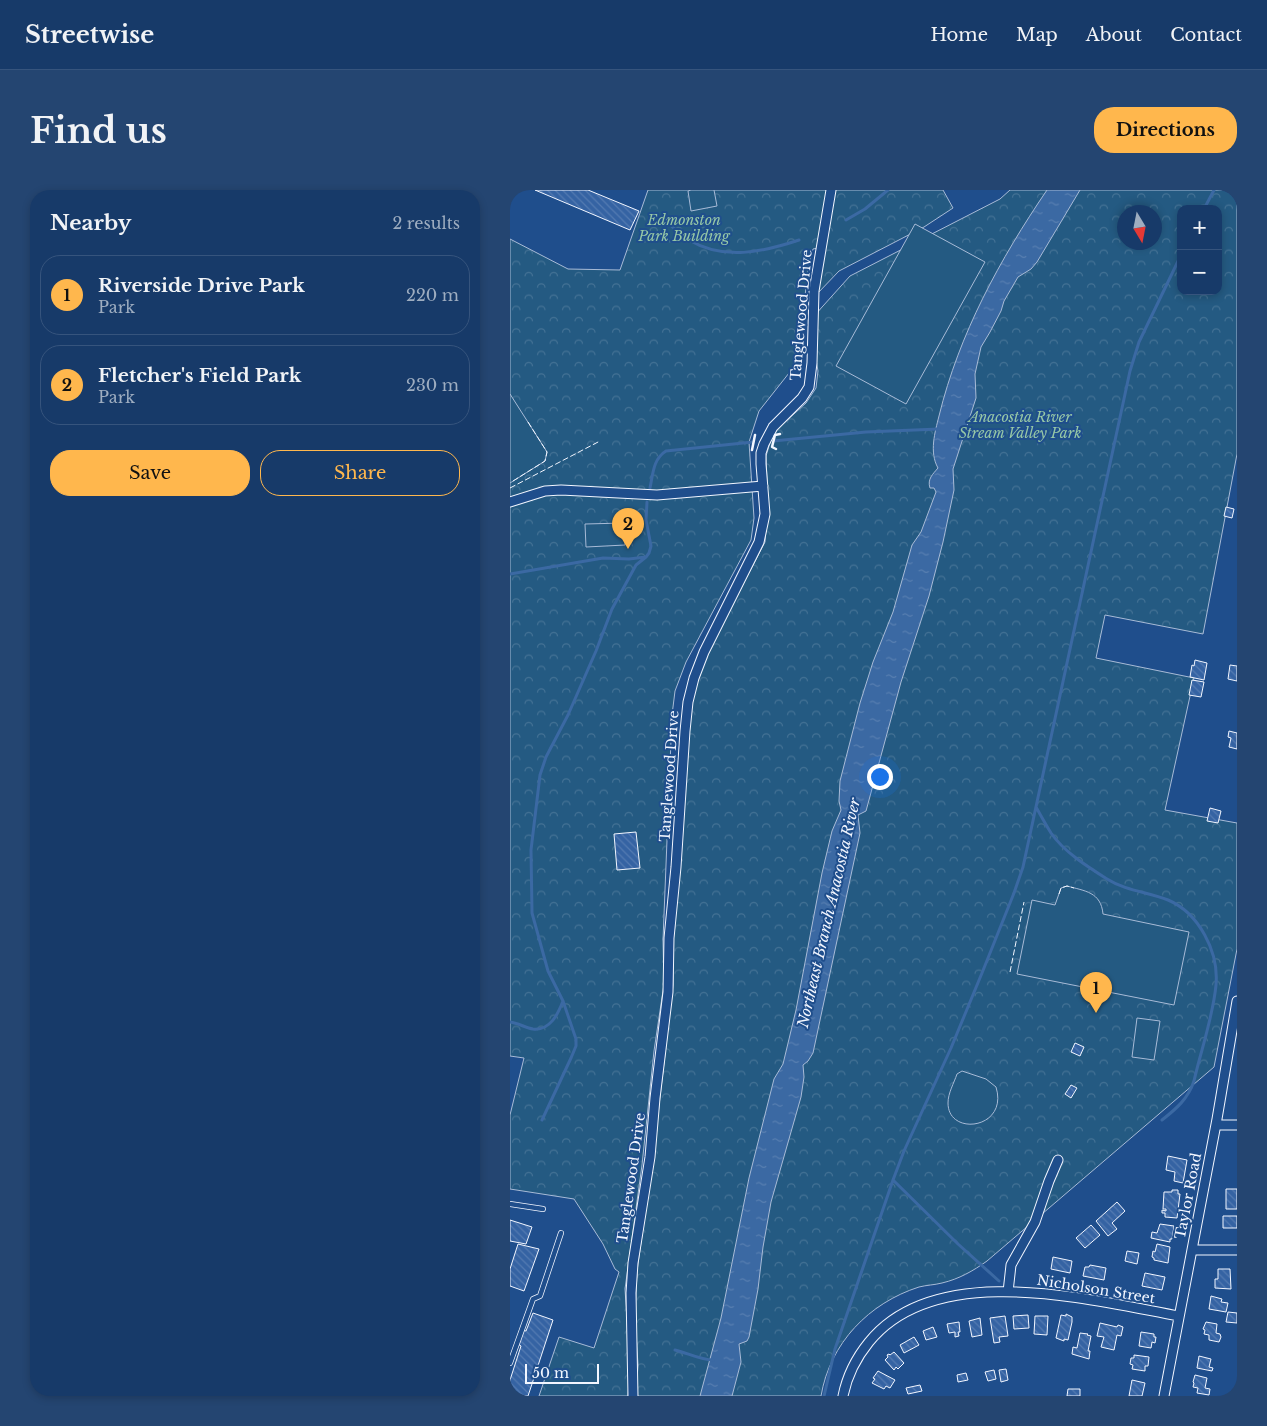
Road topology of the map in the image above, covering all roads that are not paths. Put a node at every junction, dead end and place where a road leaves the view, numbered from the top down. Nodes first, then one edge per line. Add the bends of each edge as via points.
1 (831, 190) edge
2 (763, 486) junction
3 (510, 502) edge
4 (1237, 1001) edge
5 (1216, 1125) junction
6 (1237, 1125) edge
7 (1058, 1160) dead end
8 (510, 1204) edge
9 (543, 1210) dead end
10 (561, 1233) dead end
11 (1192, 1250) junction
12 (1237, 1250) edge
13 (1008, 1292) junction
14 (1179, 1316) junction
15 (510, 1363) edge
16 (633, 1396) edge
17 (843, 1396) edge
18 (1164, 1396) edge

1 - 2 street, Tanglewood Drive via 814,291 809,387 768,434 761,453
2 - 3 street via 657,495 545,491
2 - 16 street, Tanglewood Drive via 765,514 759,542 704,652 688,702 669,938 668,992 631,1293
4 - 5 street, Taylor Road
5 - 6 street
5 - 11 street, Taylor Road
7 - 13 street via 1035,1222 1011,1265
8 - 9 lane
10 - 15 lane via 540,1296 533,1299
11 - 12 street
11 - 14 street, Taylor Road
13 - 14 street, Nicholson Street via 1081,1298
13 - 17 street, Nicholson Street via 926,1302 888,1323 874,1335 855,1362
14 - 18 street, Taylor Road

